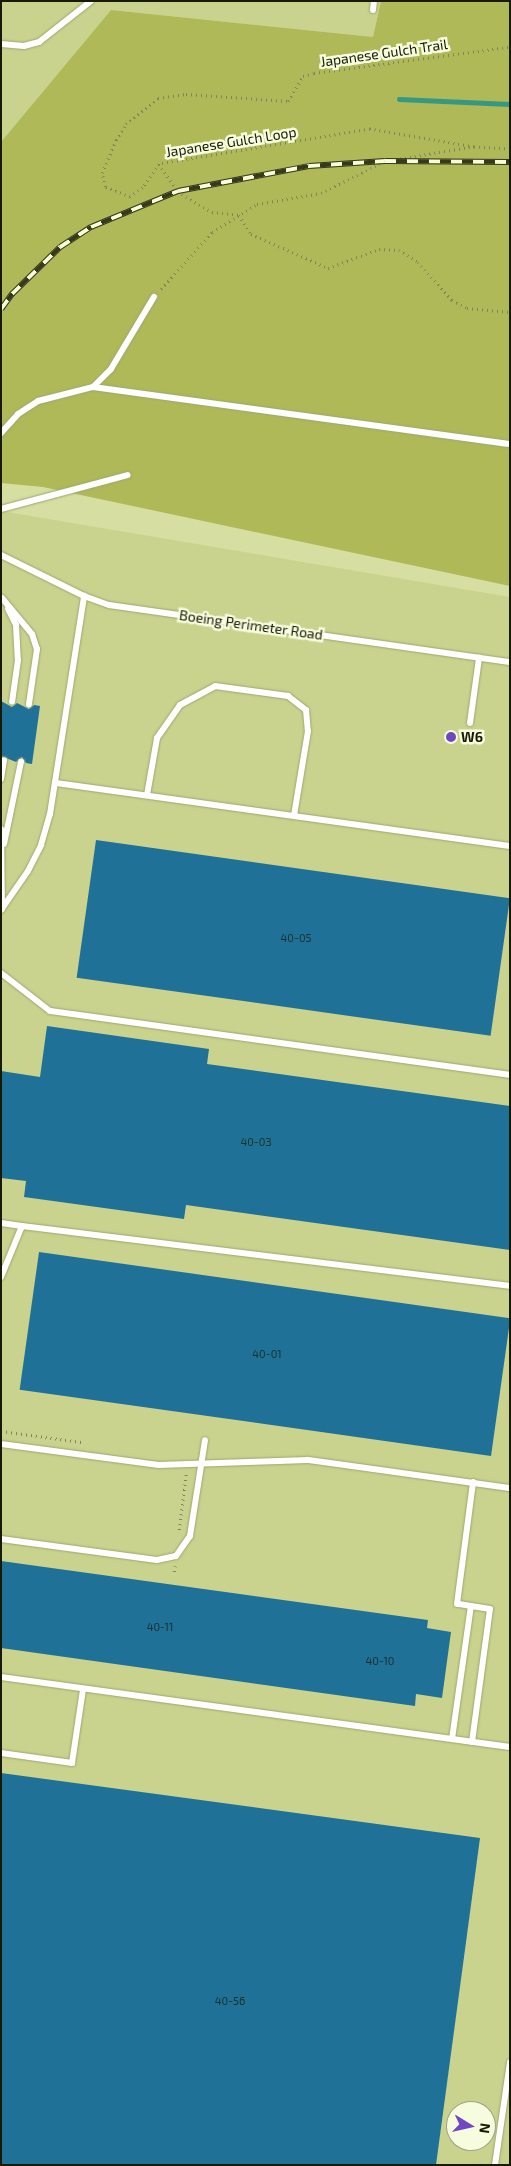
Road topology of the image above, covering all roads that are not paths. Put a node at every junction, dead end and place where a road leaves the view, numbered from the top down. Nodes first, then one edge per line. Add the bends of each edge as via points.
1 (91, 1) edge
2 (374, 1) edge
3 (373, 10) dead end
4 (1, 44) edge
5 (154, 297) road end
6 (93, 387) junction
7 (1, 433) edge
8 (510, 444) edge
9 (128, 475) dead end
10 (1, 509) edge
11 (1, 556) edge
12 (84, 596) junction
13 (2, 598) edge
14 (479, 658) junction
15 (510, 662) edge
16 (12, 702) dead end
17 (29, 704) dead end
18 (470, 723) dead end
19 (4, 760) dead end
20 (21, 762) dead end
21 (1, 779) edge
22 (56, 783) junction
23 (147, 795) junction
24 (294, 816) junction
25 (1, 829) edge
26 (4, 844) junction
27 (510, 846) edge
28 (2, 910) edge
29 (1, 973) edge
30 (510, 1076) edge
31 (1, 1223) edge
32 (22, 1226) junction
33 (1, 1277) edge
34 (510, 1286) edge
35 (205, 1440) dead end
36 (1, 1444) edge
37 (201, 1464) junction
38 (473, 1482) junction
39 (510, 1488) edge
40 (1, 1539) edge
41 (471, 1606) junction
42 (1, 1677) edge
43 (83, 1689) junction
44 (452, 1739) junction
45 (472, 1742) junction
46 (510, 1747) edge
47 (1, 1753) edge
48 (510, 2062) edge
49 (495, 2165) edge

1 - 4 lane via 40,42 24,46
2 - 3 lane
5 - 6 lane via 111,369
6 - 7 lane via 38,401 18,414
6 - 8 lane
9 - 10 lane
11 - 12 lane, Boeing Perimeter Road
12 - 14 lane, Boeing Perimeter Road via 109,605
12 - 22 lane
13 - 16 lane via 16,625 18,660
13 - 17 lane via 32,634 36,648
14 - 15 lane, Boeing Perimeter Road
14 - 18 lane
19 - 21 lane
20 - 26 lane
22 - 23 lane
22 - 28 lane via 42,845 13,897
23 - 24 lane
23 - 24 lane via 157,738 180,705 215,686 288,696 306,710 308,731
24 - 27 lane
25 - 26 lane
26 - 28 lane
29 - 30 lane via 50,1011
31 - 32 lane
32 - 33 lane
32 - 34 lane
35 - 37 lane
36 - 37 lane via 159,1465
37 - 38 lane via 308,1460
37 - 40 lane via 190,1536 176,1556 157,1560
38 - 39 lane
38 - 41 lane via 456,1604
41 - 44 lane
41 - 45 lane via 490,1609
42 - 43 lane
43 - 44 lane
43 - 47 lane via 72,1763
44 - 45 lane
45 - 46 lane
48 - 49 lane

